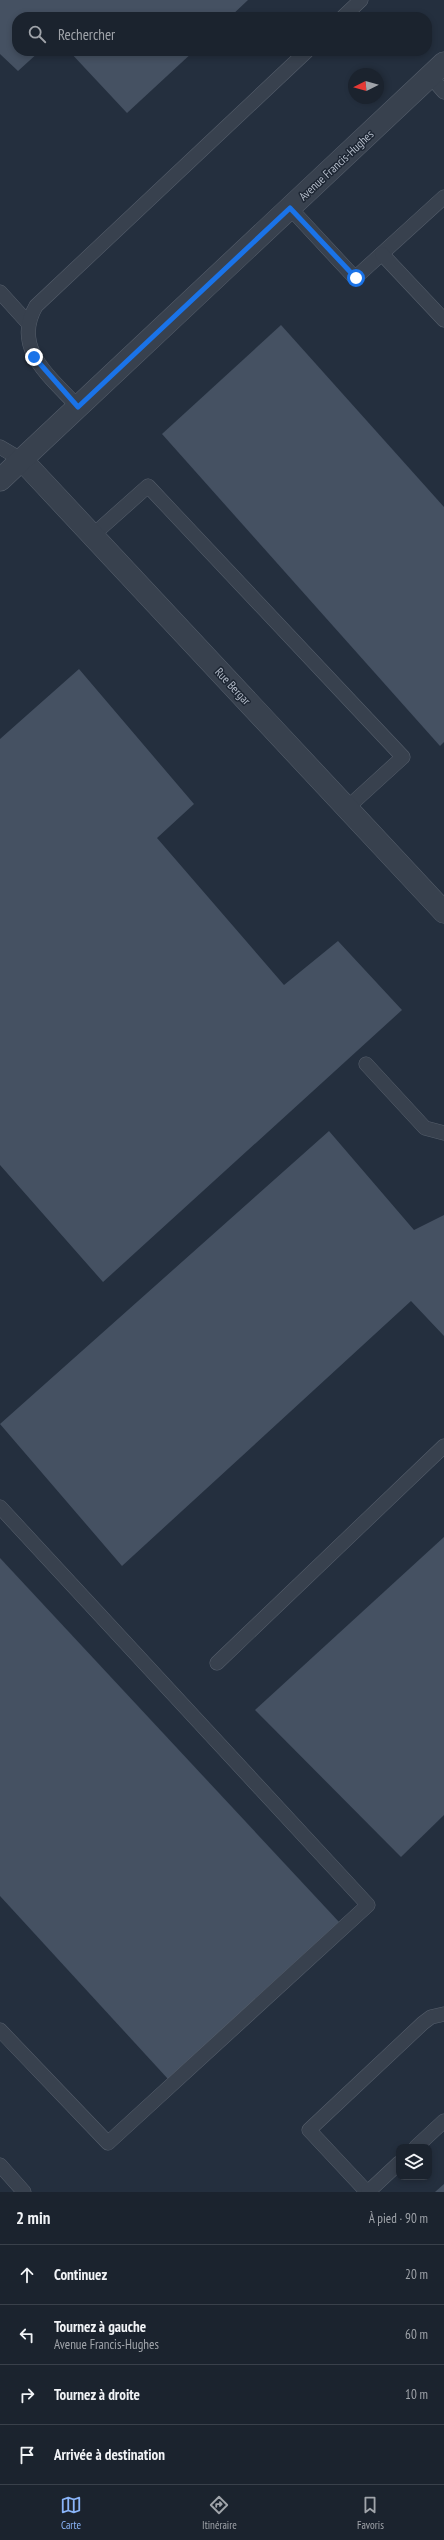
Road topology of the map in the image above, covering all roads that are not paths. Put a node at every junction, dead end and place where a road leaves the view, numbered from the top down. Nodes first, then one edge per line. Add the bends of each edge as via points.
1 (361, 0) edge
2 (348, 12) edge
3 (302, 56) edge
4 (439, 77) edge
5 (444, 197) edge
6 (290, 208) junction
7 (382, 254) junction
8 (0, 292) edge
9 (444, 320) edge
10 (28, 322) junction
11 (78, 407) junction
12 (0, 447) edge
13 (22, 460) junction
14 (0, 480) edge
15 (92, 536) junction
16 (347, 808) junction
17 (444, 912) edge
18 (366, 1064) dead end
19 (444, 1133) edge
20 (444, 1446) edge
21 (0, 1507) edge
22 (217, 1663) dead end
23 (444, 2014) edge
24 (0, 2030) edge
25 (444, 2121) edge
26 (419, 2144) edge
27 (0, 2165) edge
28 (396, 2166) edge
29 (24, 2192) edge
30 (368, 2192) edge

1 - 2 lane
3 - 10 lane via 42,299
4 - 6 street, Avenue Francis-Hughes
5 - 7 lane
6 - 7 lane via 356,278
6 - 11 street, Avenue Francis-Hughes
7 - 9 lane
8 - 10 lane
10 - 11 lane via 28,340 34,357
11 - 13 street, Avenue Francis-Hughes
12 - 13 lane
13 - 14 street, Avenue Francis-Hughes
13 - 15 street, Rue Bergar
15 - 16 street, Rue Bergar
15 - 16 lane via 148,486 403,757
16 - 17 street, Rue Bergar
18 - 19 lane via 425,1128
20 - 22 lane
21 - 24 lane via 368,1905 108,2143
23 - 30 lane via 431,2017 423,2023 309,2130
25 - 26 lane
27 - 29 lane
28 - 30 lane

